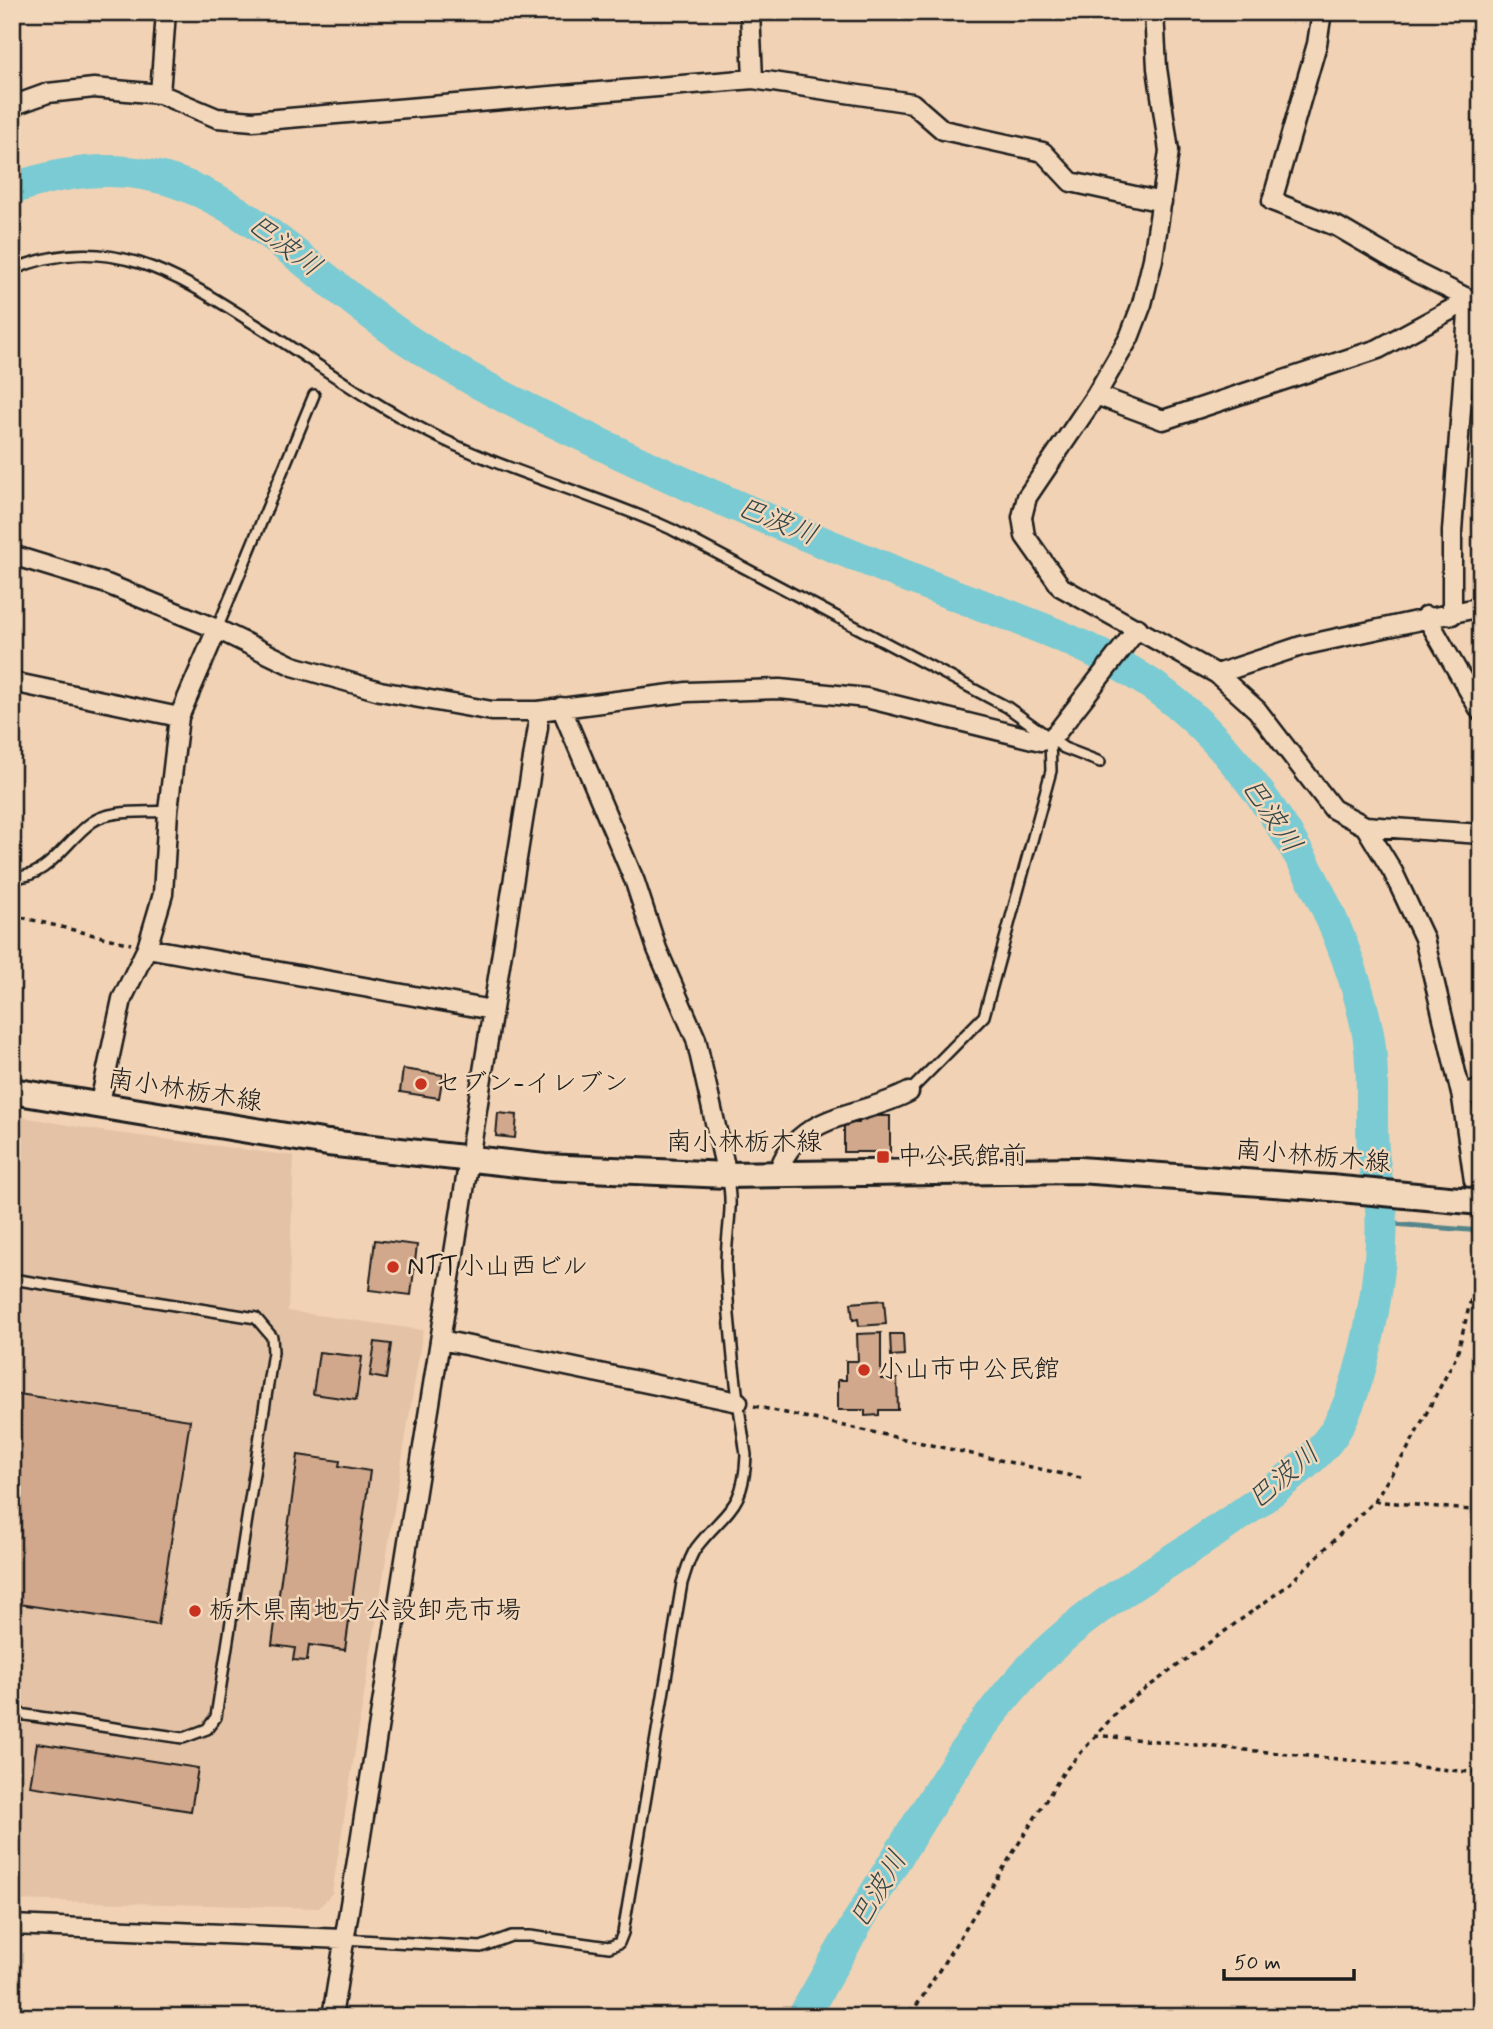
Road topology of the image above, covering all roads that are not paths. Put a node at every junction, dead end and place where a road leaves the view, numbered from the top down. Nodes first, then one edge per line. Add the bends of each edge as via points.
1 (166, 12) edge
2 (750, 12) edge
3 (1154, 12) edge
4 (1322, 12) edge
5 (752, 79) junction
6 (160, 94) junction
7 (12, 106) edge
8 (1162, 202) junction
9 (12, 270) edge
10 (1475, 302) edge
11 (314, 395) dead end
12 (1096, 395) junction
13 (12, 555) edge
14 (1481, 607) edge
15 (1452, 615) junction
16 (1426, 616) junction
17 (217, 629) junction
18 (1135, 632) junction
19 (1217, 674) junction
20 (12, 682) edge
21 (561, 707) junction
22 (538, 711) junction
23 (1481, 712) edge
24 (179, 717) junction
25 (1054, 735) junction
26 (1100, 762) dead end
27 (168, 811) junction
28 (1365, 826) junction
29 (1481, 834) edge
30 (12, 877) edge
31 (147, 948) junction
32 (492, 1010) junction
33 (1481, 1088) edge
34 (12, 1091) edge
35 (909, 1092) joint
36 (1462, 1098) junction
37 (99, 1107) junction
38 (470, 1159) junction
39 (778, 1173) junction
40 (727, 1175) junction
41 (1477, 1192) edge
42 (12, 1279) edge
43 (441, 1340) junction
44 (738, 1402) junction
45 (12, 1713) edge
46 (12, 1925) edge
47 (343, 1940) junction
48 (332, 2017) edge

1 - 6 street
2 - 5 street
3 - 8 street via 1169,151
4 - 10 street via 1272,201 1338,227
5 - 6 street via 253,121 217,118
5 - 8 street via 912,103 943,130 1043,152 1071,182
6 - 7 street via 94,88 48,93
8 - 12 street via 1142,304 1129,338
9 - 25 lane via 40,258 79,253 115,256 172,274 422,429 508,470 671,528
10 - 12 street via 1378,349 1163,420
10 - 15 street via 1452,531
11 - 17 lane
12 - 18 street via 1027,497 1022,517 1025,536 1061,587
13 - 17 street via 107,584
14 - 15 street
15 - 16 street
16 - 19 street via 1301,646
16 - 23 street
17 - 22 street via 293,666 380,691 492,711
17 - 24 street
18 - 19 street
18 - 25 street
19 - 28 street via 1257,710 1334,809
20 - 24 street
21 - 22 street
21 - 25 street via 687,692 780,689 866,698 1041,741
21 - 40 street via 696,1039
22 - 32 street
24 - 27 street
25 - 26 lane via 1064,748
25 - 35 lane via 1051,771 984,1016
27 - 30 lane via 108,815 93,821 32,875
27 - 31 street via 163,894
28 - 29 street
28 - 36 street via 1424,938
31 - 32 street
31 - 37 street via 122,999
32 - 38 street
33 - 36 street
34 - 37 main road, 南小林栃木線
35 - 39 street via 820,1123 788,1150
36 - 41 street
37 - 38 main road, 南小林栃木線 via 315,1141
38 - 40 main road, 南小林栃木線 via 613,1172
38 - 43 street
39 - 40 main road, 南小林栃木線
39 - 41 main road, 南小林栃木線, bridge via 1079,1170 1331,1188
40 - 44 lane via 731,1198 726,1265
42 - 45 lane via 256,1318 272,1337 273,1352 216,1717 207,1729 183,1738
43 - 44 street
43 - 47 street
44 - 47 lane via 746,1475 740,1497 696,1548 682,1583 619,1943 597,1947 520,1936 481,1947
46 - 47 street
47 - 48 street

